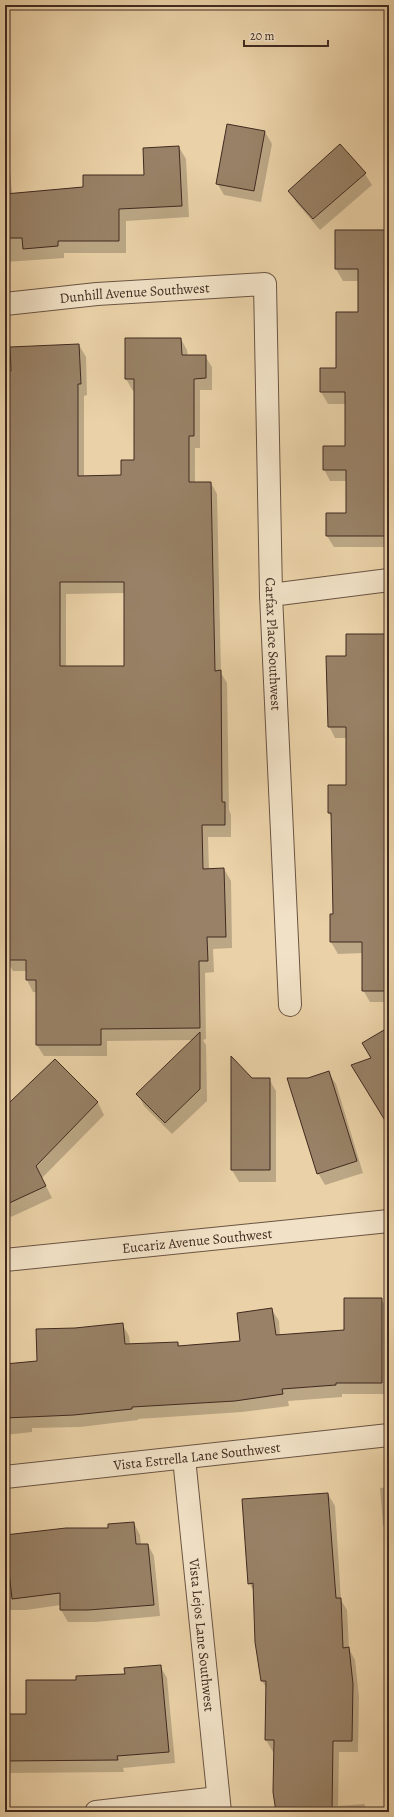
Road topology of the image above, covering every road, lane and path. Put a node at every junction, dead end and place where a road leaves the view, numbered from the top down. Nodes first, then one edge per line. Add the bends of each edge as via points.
1 (265, 284) joint
2 (5, 304) edge
3 (389, 580) edge
4 (271, 595) junction
5 (290, 1005) dead end
6 (389, 1221) edge
7 (5, 1260) edge
8 (389, 1435) edge
9 (184, 1458) junction
10 (5, 1477) edge
11 (219, 1805) edge
12 (96, 1812) edge

1 - 2 street, Dunhill Avenue Southwest via 97,294
1 - 4 street, Carfax Place Southwest
3 - 4 street
4 - 5 street, Carfax Place Southwest
6 - 7 street, Eucariz Avenue Southwest
8 - 9 street, Vista Estrella Lane Southwest
9 - 10 street, Vista Estrella Lane Southwest
9 - 11 street, Vista Lejos Lane Southwest
11 - 12 street

